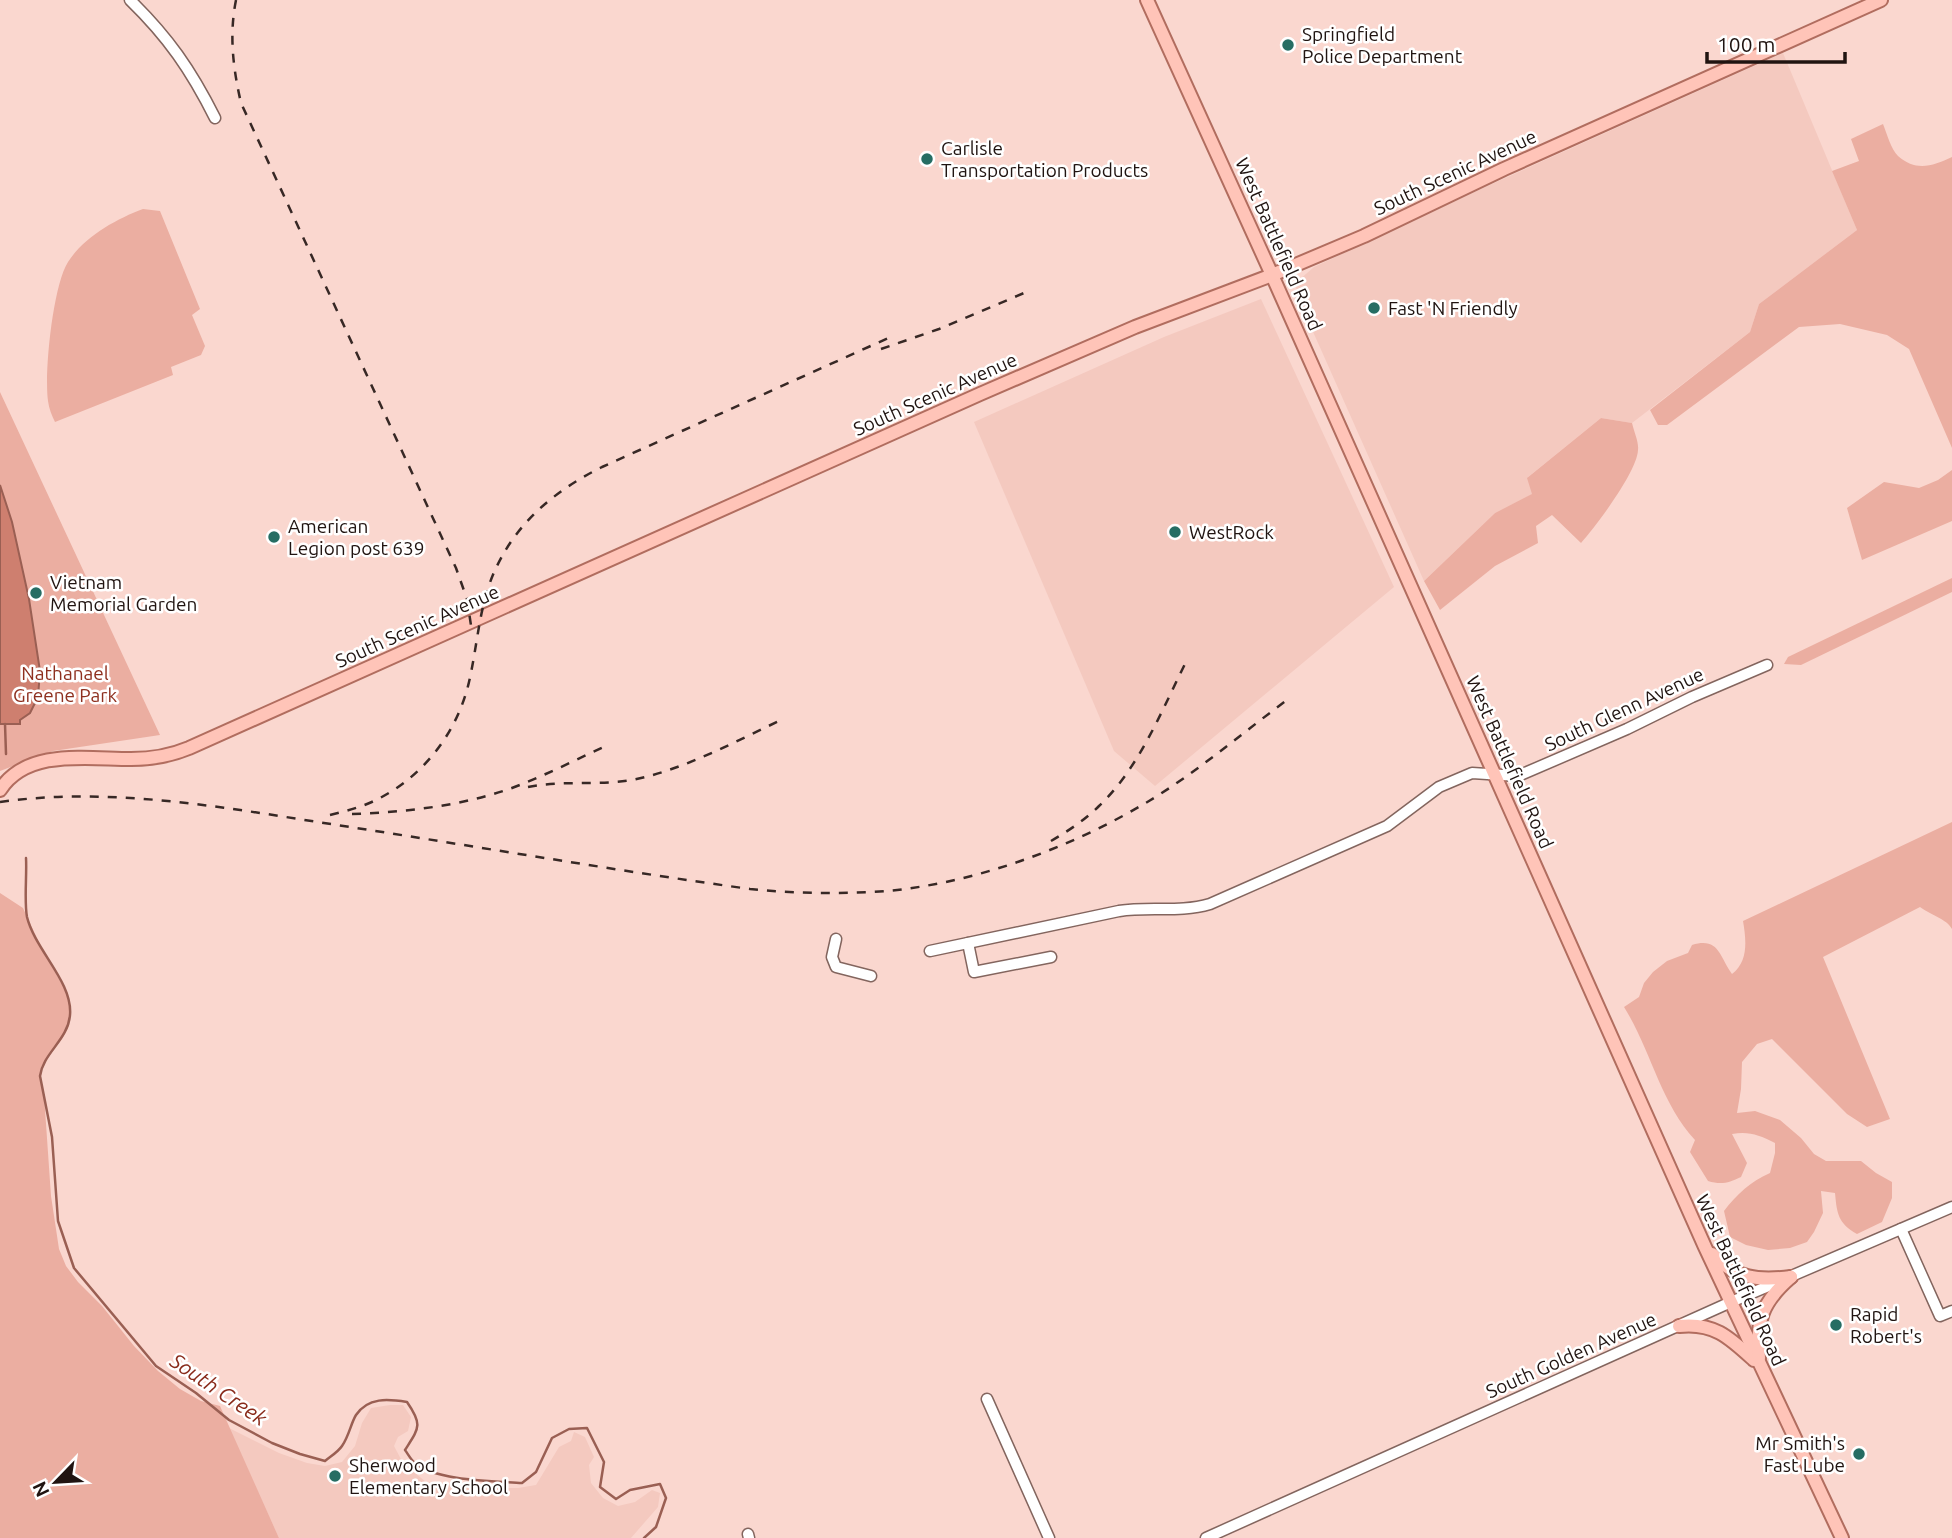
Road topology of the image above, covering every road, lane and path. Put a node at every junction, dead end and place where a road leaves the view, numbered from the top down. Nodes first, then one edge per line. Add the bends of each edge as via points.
1 (130, 0) edge
2 (1147, 0) edge
3 (1881, 0) edge
4 (215, 118) dead end
5 (1272, 275) junction
6 (1767, 665) dead end
7 (1495, 774) junction
8 (0, 790) edge
9 (836, 939) dead end
10 (968, 943) junction
11 (930, 951) dead end
12 (1051, 957) dead end
13 (872, 976) dead end
14 (1952, 1207) edge
15 (1901, 1229) junction
16 (1705, 1247) junction
17 (1791, 1277) junction
18 (1731, 1302) junction
19 (1952, 1311) edge
20 (1679, 1326) junction
21 (1759, 1365) junction
22 (987, 1399) dead end
23 (1049, 1538) edge
24 (1206, 1538) edge
25 (1842, 1538) edge

1 - 4 street via 174,48
2 - 5 main road, West Battlefield Road
3 - 5 main road, South Scenic Avenue
5 - 7 main road, West Battlefield Road
5 - 8 main road, South Scenic Avenue via 992,389 189,748 146,758 42,762 14,774
6 - 7 street, South Glenn Avenue via 1518,776
7 - 10 street, South Glenn Avenue via 1472,773 1439,787 1387,826 1210,904 1182,910 1119,911
7 - 16 main road, West Battlefield Road
9 - 13 street via 833,965
10 - 11 street, South Glenn Avenue
10 - 12 street via 974,972
14 - 15 street, South Golden Avenue
15 - 17 street, South Golden Avenue
15 - 19 street via 1940,1317
16 - 17 main road via 1738,1274 1761,1279
16 - 18 main road, West Battlefield Road
17 - 18 street, South Golden Avenue
17 - 21 main road via 1773,1293 1761,1314
18 - 20 street, South Golden Avenue
18 - 21 main road, West Battlefield Road
20 - 21 main road via 1712,1329
20 - 24 street, South Golden Avenue
21 - 25 main road, West Battlefield Road
22 - 23 street

